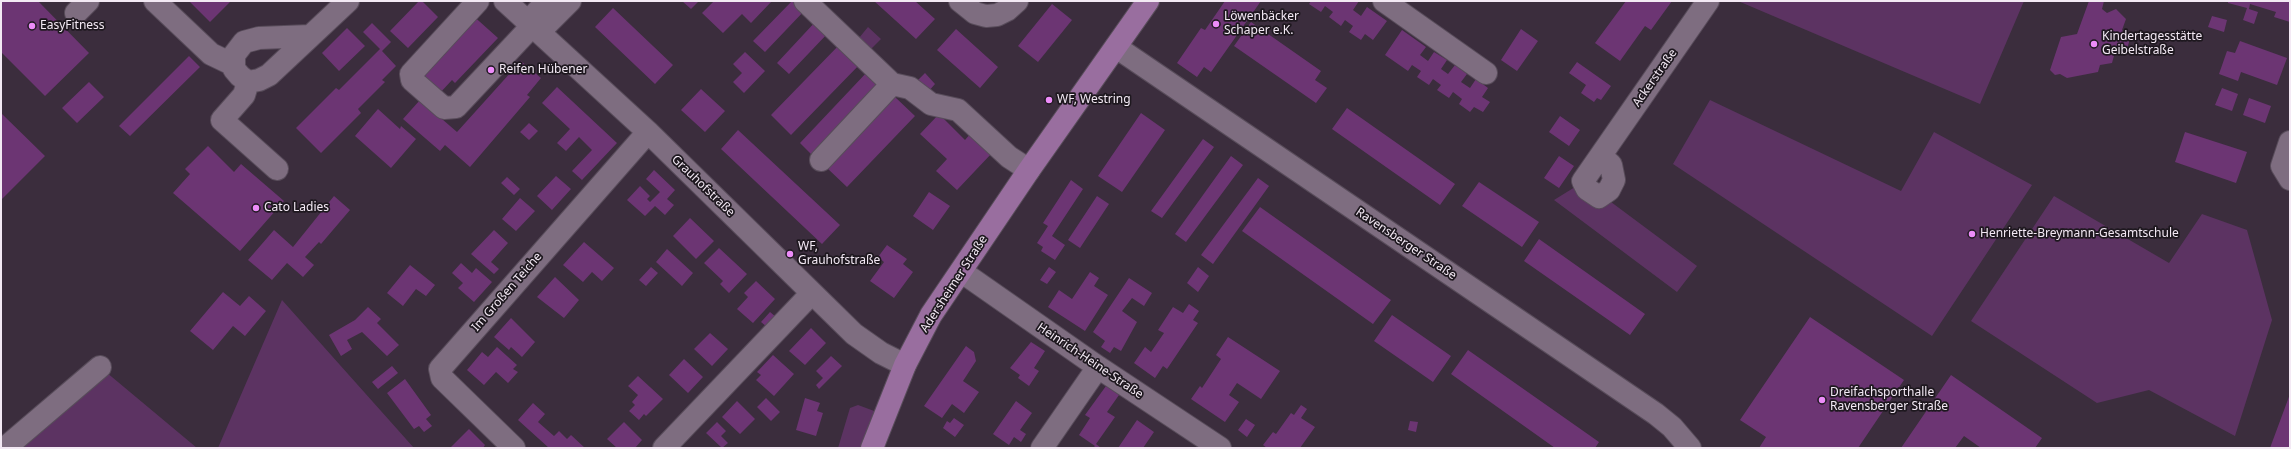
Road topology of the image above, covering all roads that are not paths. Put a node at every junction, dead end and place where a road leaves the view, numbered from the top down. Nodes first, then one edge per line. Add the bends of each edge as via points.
1 (155, 1) edge
2 (348, 1) edge
3 (478, 1) edge
4 (505, 1) edge
5 (547, 1) edge
6 (570, 1) edge
7 (805, 1) edge
8 (960, 1) edge
9 (1017, 1) edge
10 (1148, 1) edge
11 (1708, 1) edge
12 (1399, 5) edge
13 (533, 27) junction
14 (310, 36) junction
15 (1116, 46) junction
16 (234, 65) junction
17 (1486, 73) dead end
18 (248, 82) junction
19 (892, 84) junction
20 (648, 132) junction
21 (2290, 142) edge
22 (1601, 156) dead end
23 (821, 160) dead end
24 (278, 169) dead end
25 (1029, 170) junction
26 (2290, 179) edge
27 (962, 272) junction
28 (812, 293) junction
29 (905, 365) junction
30 (100, 367) dead end
31 (1098, 367) junction
32 (5, 448) edge
33 (514, 448) edge
34 (664, 448) edge
35 (872, 448) edge
36 (1042, 448) edge
37 (1220, 448) edge
38 (1690, 448) edge

1 - 16 street via 211,54
2 - 14 street
3 - 13 street via 411,74 412,80 444,108 456,107
4 - 13 street, Grauhofstraße
5 - 13 street
6 - 13 street
7 - 19 street
8 - 9 street via 975,13 986,16 997,15
10 - 15 main road, Adersheimer Straße
11 - 22 street, Ackerstraße
12 - 17 street
13 - 20 street, Grauhofstraße
14 - 16 street via 259,38 244,42 234,55
14 - 18 street via 269,75
15 - 25 main road, Adersheimer Straße
15 - 38 street, Ravensberger Straße via 1656,414 1672,427
16 - 18 street via 240,76
18 - 24 street via 244,95 222,120
19 - 23 street
19 - 25 street via 910,88 931,104 958,110 1009,157
20 - 28 street, Grauhofstraße
20 - 33 street, Im Großen Teiche via 440,369 442,378
21 - 26 street via 2282,166
25 - 27 main road, Adersheimer Straße
27 - 29 main road, Adersheimer Straße via 931,315
27 - 31 street, Heinrich-Heine-Straße
28 - 29 street, Grauhofstraße via 854,334 881,353
28 - 34 street
29 - 35 main road, Adersheimer Straße
30 - 32 street
31 - 36 street
31 - 37 street, Heinrich-Heine-Straße

